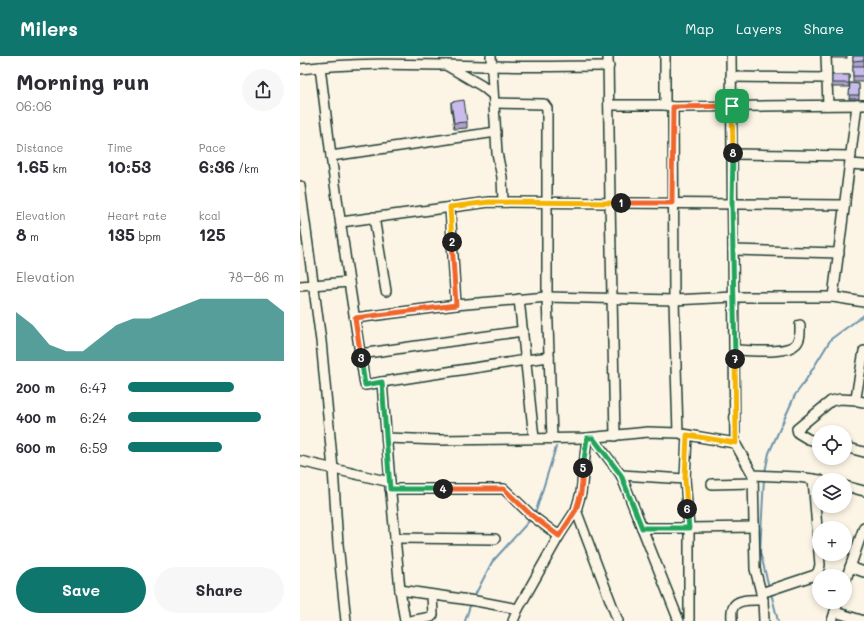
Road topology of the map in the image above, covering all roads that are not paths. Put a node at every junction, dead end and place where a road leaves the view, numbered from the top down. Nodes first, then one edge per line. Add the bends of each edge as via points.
1 (491, 56) edge
2 (608, 56) edge
3 (666, 56) edge
4 (731, 56) edge
5 (826, 56) edge
6 (366, 60) edge
7 (432, 60) edge
8 (445, 64) junction
9 (491, 66) junction
10 (609, 66) junction
11 (320, 67) junction
12 (300, 69) edge
13 (731, 77) junction
14 (827, 78) junction
15 (494, 99) junction
16 (609, 105) junction
17 (828, 105) junction
18 (860, 105) edge
19 (669, 106) junction
20 (732, 106) junction
21 (859, 125) edge
22 (496, 132) junction
23 (733, 154) junction
24 (331, 156) junction
25 (851, 160) junction
26 (864, 165) edge
27 (300, 186) edge
28 (546, 201) junction
29 (503, 202) junction
30 (610, 203) junction
31 (672, 203) junction
32 (732, 203) junction
33 (845, 205) junction
34 (450, 207) junction
35 (374, 217) junction
36 (341, 222) junction
37 (733, 250) junction
38 (838, 253) junction
39 (350, 282) junction
40 (314, 284) junction
41 (300, 286) edge
42 (386, 291) dead end
43 (547, 297) junction
44 (734, 297) junction
45 (833, 297) junction
46 (612, 298) junction
47 (519, 299) junction
48 (674, 300) junction
49 (864, 302) edge
50 (456, 305) junction
51 (355, 318) junction
52 (800, 326) dead end
53 (523, 331) junction
54 (735, 350) junction
55 (864, 351) edge
56 (360, 354) junction
57 (549, 357) junction
58 (526, 360) junction
59 (382, 382) junction
60 (860, 401) edge
61 (683, 434) junction
62 (615, 436) junction
63 (387, 438) junction
64 (534, 438) junction
65 (552, 438) junction
66 (590, 438) junction
67 (812, 440) edge
68 (736, 443) junction
69 (852, 449) edge
70 (864, 452) edge
71 (300, 461) edge
72 (334, 469) junction
73 (621, 475) junction
74 (758, 478) junction
75 (685, 479) junction
76 (812, 479) edge
77 (712, 484) dead end
78 (390, 486) junction
79 (852, 488) edge
80 (864, 491) edge
81 (576, 510) junction
82 (818, 513) edge
83 (754, 527) junction
84 (864, 527) edge
85 (642, 528) junction
86 (689, 528) junction
87 (559, 536) junction
88 (395, 538) junction
89 (495, 539) dead end
90 (850, 567) joint
91 (864, 572) edge
92 (400, 590) junction
93 (432, 595) junction
94 (764, 595) junction
95 (518, 609) junction
96 (836, 609) edge
97 (835, 612) junction
98 (864, 620) edge
99 (346, 621) edge
100 (405, 621) edge
101 (410, 621) edge
102 (513, 621) edge
103 (618, 621) edge
104 (679, 621) edge
105 (689, 621) edge
106 (732, 621) edge
107 (764, 621) edge
108 (832, 621) edge

1 - 9 street
2 - 10 street
3 - 19 street
4 - 13 street
5 - 14 street
6 - 7 street
6 - 11 street
7 - 8 street
8 - 9 street
8 - 15 street via 482,86
9 - 10 street
9 - 15 street
10 - 16 street
11 - 12 street
11 - 24 street
13 - 14 street
13 - 20 street
14 - 17 street
15 - 22 street
15 - 28 street via 544,104 547,108
16 - 19 street
16 - 30 street
17 - 18 street
17 - 20 street
18 - 21 street
19 - 20 street
19 - 31 street
20 - 23 street
21 - 25 street
22 - 24 street
22 - 29 street
23 - 25 street
23 - 32 street
24 - 36 street
25 - 26 street
25 - 33 street
27 - 40 street
28 - 29 street
28 - 30 street
28 - 43 street
29 - 34 street
30 - 31 street
30 - 46 street
31 - 32 street
31 - 48 street
32 - 33 street
32 - 37 street
33 - 38 street
34 - 35 street
34 - 50 street
35 - 36 street
35 - 42 street
36 - 39 street
37 - 38 street
37 - 44 street
38 - 45 street
39 - 40 street
39 - 51 street
40 - 41 street
40 - 72 street
43 - 46 street
43 - 47 street
43 - 57 street
44 - 45 street
44 - 48 street
44 - 54 street
45 - 49 street
46 - 48 street
46 - 62 street
47 - 50 street
47 - 53 street
48 - 61 street
50 - 51 street
51 - 56 street
52 - 54 street via 799,339 790,348 777,351
53 - 56 street
53 - 58 street
54 - 68 street
55 - 60 street
56 - 59 street via 365,385
57 - 58 street
57 - 65 street
58 - 59 street
58 - 64 street
59 - 63 street
60 - 67 street via 831,401 797,429 802,437
61 - 62 street via 648,432
61 - 68 street
61 - 75 street
62 - 66 street
63 - 64 street
63 - 78 street
64 - 65 street
65 - 66 street
66 - 73 street
66 - 81 street
68 - 74 street
69 - 70 street
71 - 72 street
72 - 78 street
72 - 99 street
73 - 75 street
73 - 85 street
74 - 76 street
74 - 77 street
74 - 83 street
75 - 86 street
78 - 87 street via 500,489 507,492
78 - 88 street
79 - 80 street
81 - 87 street
81 - 103 street
82 - 94 street via 819,569 815,575
83 - 86 street
83 - 94 street via 755,569
84 - 90 street
85 - 86 street
85 - 104 street
86 - 105 street
87 - 95 street
88 - 89 street
88 - 92 street
90 - 91 street
92 - 93 street
92 - 100 street
93 - 95 street
93 - 101 street via 432,617
94 - 106 street via 735,604 732,608
94 - 107 street
95 - 102 street
96 - 97 street
97 - 98 street
97 - 108 street

